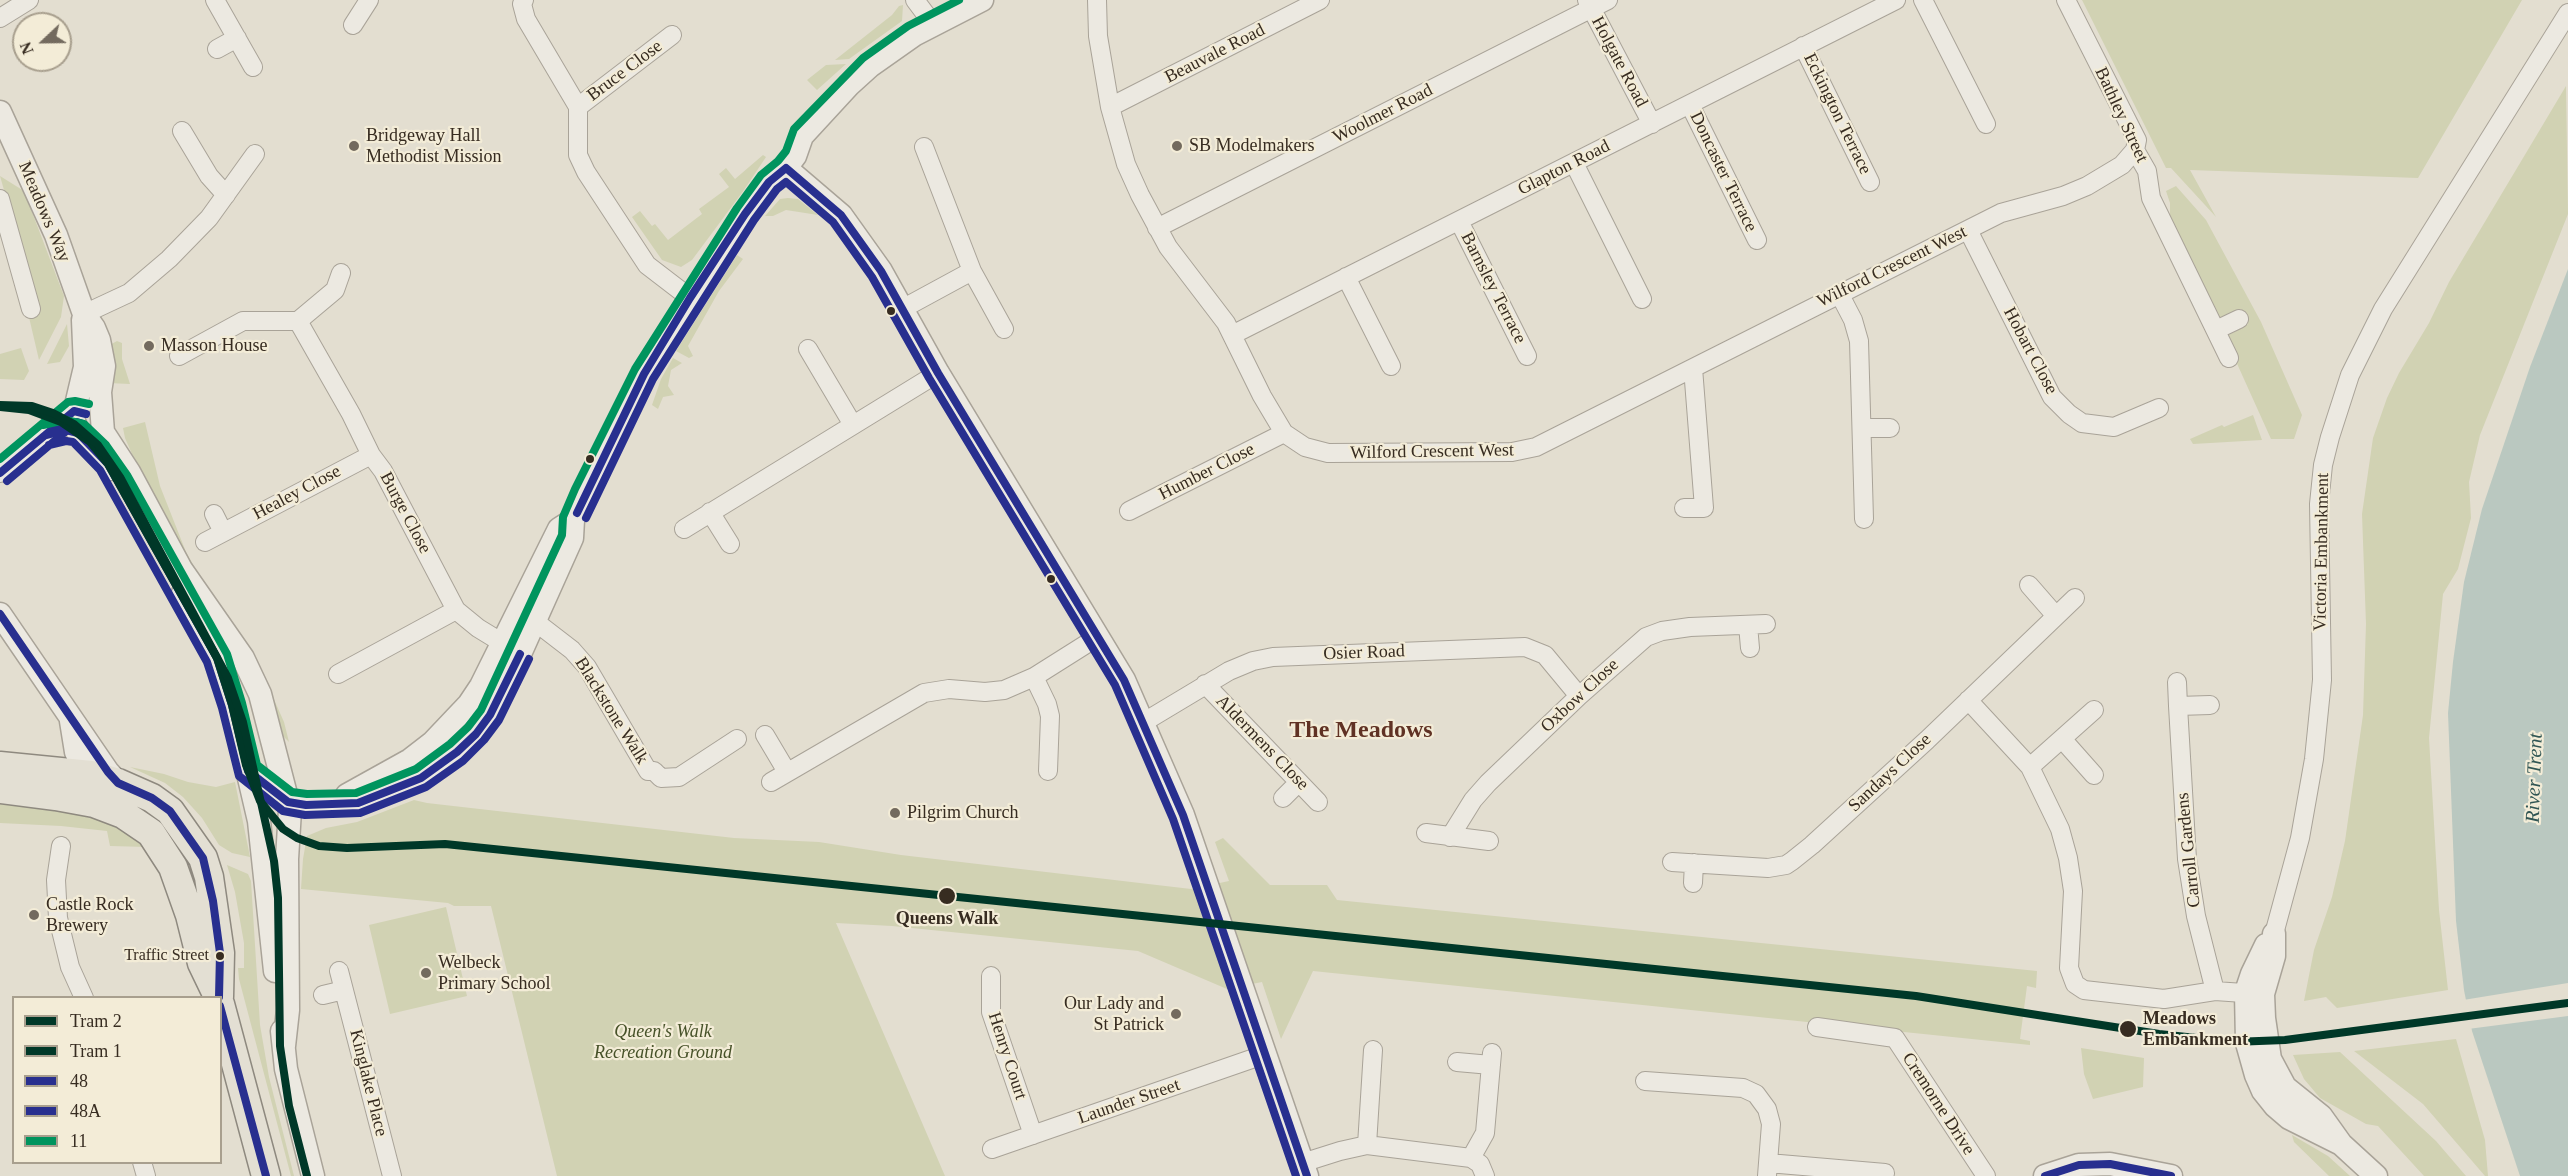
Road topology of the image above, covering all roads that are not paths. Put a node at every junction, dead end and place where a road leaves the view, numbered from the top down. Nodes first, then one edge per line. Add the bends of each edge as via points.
1 (29, 0) edge
2 (215, 0) edge
3 (369, 0) edge
4 (524, 0) edge
5 (915, 0) edge
6 (982, 0) edge
7 (1097, 0) edge
8 (1320, 0) edge
9 (1608, 0) edge
10 (1896, 0) edge
11 (1923, 0) edge
12 (2066, 0) edge
13 (1589, 4) edge
14 (2568, 13) edge
15 (0, 18) edge
16 (933, 24) junction
17 (353, 25) dead end
18 (672, 35) dead end
19 (237, 39) junction
20 (1803, 46) junction
21 (217, 49) dead end
22 (253, 67) dead end
23 (1689, 105) junction
24 (578, 107) junction
25 (1110, 107) junction
26 (0, 112) edge
27 (1652, 124) junction
28 (1986, 124) dead end
29 (182, 131) dead end
30 (924, 147) dead end
31 (2135, 150) junction
32 (251, 161) dead end
33 (1574, 163) junction
34 (786, 168) junction
35 (1870, 182) dead end
36 (226, 195) junction
37 (0, 199) edge
38 (1459, 220) junction
39 (1157, 228) junction
40 (1968, 230) junction
41 (1757, 240) dead end
42 (972, 270) junction
43 (341, 273) dead end
44 (1346, 277) junction
45 (1840, 295) junction
46 (690, 298) junction
47 (1642, 298) dead end
48 (31, 309) dead end
49 (902, 309) junction
50 (84, 314) junction
51 (2239, 319) dead end
52 (298, 321) junction
53 (1004, 329) dead end
54 (2216, 330) junction
55 (1232, 335) junction
56 (808, 349) dead end
57 (179, 356) dead end
58 (1527, 356) dead end
59 (2229, 358) dead end
60 (1391, 366) dead end
61 (1692, 368) junction
62 (938, 373) junction
63 (100, 392) junction
64 (2159, 408) dead end
65 (76, 422) junction
66 (853, 425) junction
67 (1862, 428) junction
68 (1890, 428) dead end
69 (103, 432) junction
70 (1284, 433) junction
71 (371, 455) junction
72 (0, 473) edge
73 (1684, 508) dead end
74 (1129, 511) dead end
75 (710, 512) junction
76 (213, 514) dead end
77 (1864, 519) dead end
78 (684, 529) dead end
79 (223, 532) junction
80 (205, 542) dead end
81 (730, 544) dead end
82 (2029, 585) dead end
83 (2075, 598) dead end
84 (456, 610) junction
85 (0, 614) edge
86 (527, 615) junction
87 (2056, 616) junction
88 (1766, 624) dead end
89 (1748, 625) junction
90 (1099, 636) junction
91 (1750, 648) dead end
92 (511, 649) junction
93 (338, 674) dead end
94 (1034, 677) junction
95 (2177, 682) dead end
96 (1205, 684) junction
97 (1579, 696) junction
98 (1968, 700) junction
99 (2210, 705) dead end
100 (2178, 706) junction
101 (2094, 710) dead end
102 (68, 711) junction
103 (1144, 722) junction
104 (765, 735) dead end
105 (737, 739) dead end
106 (2063, 740) junction
107 (84, 763) junction
108 (0, 766) edge
109 (2030, 767) junction
110 (248, 771) junction
111 (1048, 771) dead end
112 (788, 772) junction
113 (2094, 775) dead end
114 (771, 782) dead end
115 (1299, 782) junction
116 (118, 783) junction
117 (0, 789) edge
118 (1283, 798) dead end
119 (288, 802) junction
120 (1318, 802) dead end
121 (123, 814) junction
122 (1426, 833) dead end
123 (1450, 837) junction
124 (1489, 841) dead end
125 (61, 846) dead end
126 (1672, 862) dead end
127 (1694, 863) junction
128 (1693, 883) dead end
129 (2274, 934) joint
130 (339, 971) dead end
131 (991, 976) dead end
132 (344, 990) junction
133 (2215, 991) junction
134 (2255, 993) junction
135 (324, 995) dead end
136 (83, 996) edge
137 (218, 996) edge
138 (219, 996) edge
139 (222, 1011) edge
140 (1817, 1028) dead end
141 (284, 1046) junction
142 (1373, 1050) dead end
143 (1266, 1054) junction
144 (1457, 1062) dead end
145 (1645, 1081) dead end
146 (1033, 1135) junction
147 (1366, 1145) junction
148 (992, 1149) dead end
149 (1471, 1158) junction
150 (1768, 1169) edge
151 (1305, 1170) edge
152 (1885, 1173) dead end
153 (266, 1176) edge
154 (313, 1176) edge
155 (392, 1176) edge
156 (1485, 1176) edge
157 (1986, 1176) edge
158 (2045, 1176) edge
159 (2171, 1176) edge
160 (2376, 1176) edge

1 - 15 street
2 - 19 street
3 - 17 street
4 - 24 street via 523,12
5 - 16 street
6 - 16 street
7 - 25 street, Wilford Crescent West via 1098,36
8 - 25 street, Beauvale Road
9 - 13 street, Woolmer Road
10 - 20 street, Glapton Road
11 - 28 street
12 - 31 street, Bathley Street via 2137,140
13 - 27 street, Holgate Road
13 - 39 street, Woolmer Road
14 - 129 street, Victoria Embankment via 2383,309 2350,375 2336,417 2323,465 2319,504 2322,680 2314,759 2300,838
16 - 34 street via 870,66 849,85 802,136
18 - 24 street, Bruce Close
19 - 21 street
19 - 22 street
20 - 23 street, Glapton Road
20 - 35 street, Eckington Terrace
23 - 27 street, Glapton Road
23 - 41 street, Doncaster Terrace
24 - 46 street via 578,155 591,179 647,265
25 - 39 street, Wilford Crescent West via 1126,164
26 - 50 street, Meadows Way via 56,235
27 - 33 street, Glapton Road
29 - 36 street via 209,176
30 - 42 street
31 - 40 street, Wilford Crescent West via 2122,165 2087,186 2001,213
31 - 54 street, Bathley Street via 2147,171 2151,198
32 - 36 street
33 - 38 street, Glapton Road
33 - 47 street
34 - 46 street via 769,182 751,206
34 - 49 street via 841,215
36 - 50 street via 196,233 129,293
37 - 48 street
38 - 44 street, Glapton Road
38 - 58 street, Barnsley Terrace
39 - 55 street, Wilford Crescent West
40 - 45 street, Wilford Crescent West
40 - 64 street, Hobart Close via 2052,397 2069,414 2082,423 2114,427
42 - 49 street
42 - 53 street
43 - 52 street via 335,290
44 - 55 street, Glapton Road
44 - 60 street
45 - 61 street, Wilford Crescent West
45 - 67 street via 1859,341
46 - 86 street via 644,374 575,517 559,529
49 - 62 street
50 - 63 street, Meadows Way via 94,328 105,366
50 - 65 street, Meadows Way via 85,367
51 - 54 street
52 - 57 street via 243,321
52 - 71 street, Burge Close
54 - 59 street, Bathley Street
55 - 70 street, Wilford Crescent West
56 - 66 street
61 - 70 street, Wilford Crescent West via 1525,450 1328,453 1305,447
61 - 73 street via 1704,507
62 - 66 street
62 - 90 street
63 - 65 street
63 - 69 street, Meadows Way
65 - 69 street, Meadows Way via 85,413
65 - 72 street via 66,430 46,435
65 - 110 street, Meadows Way via 118,480 205,634 229,693
66 - 75 street
67 - 68 street
67 - 77 street
69 - 119 street, Meadows Way via 181,569 243,657 260,694
70 - 74 street, Humber Close
71 - 79 street, Healey Close
71 - 84 street, Burge Close
75 - 78 street
75 - 81 street
76 - 79 street
79 - 80 street, Healey Close
82 - 87 street
83 - 87 street, Sandays Close
84 - 92 street, Burge Close
84 - 93 street via 357,655
85 - 102 street
86 - 92 street
86 - 105 street, Blackstone Walk via 572,650 586,667 648,771 661,778 679,777
87 - 98 street, Sandays Close
88 - 89 street, Oxbow Close
89 - 91 street
89 - 97 street, Oxbow Close via 1690,627 1651,634
90 - 94 street
90 - 103 street
92 - 119 street via 490,715 457,752 421,778 358,803
94 - 111 street via 1050,716
94 - 112 street via 998,691 949,689 924,693
95 - 100 street, Carroll Gardens
96 - 97 street, Osier Road via 1239,666 1273,657 1525,647 1545,654
96 - 103 street, Osier Road
96 - 115 street, Aldermens Close
97 - 123 street, Oxbow Close via 1488,783
98 - 109 street
98 - 127 street, Sandays Close via 1786,865 1768,868
99 - 100 street
100 - 133 street, Carroll Gardens via 2187,859 2196,916
101 - 106 street
102 - 107 street
102 - 116 street
103 - 143 street via 1183,815
104 - 112 street
106 - 109 street
106 - 113 street
107 - 108 main road via 42,770
107 - 116 main road
107 - 121 street
109 - 133 street via 2060,829 2068,858 2073,891 2069,968 2075,984 2084,990 2164,999
110 - 119 street
110 - 141 street, Meadows Way via 264,853
112 - 114 street
115 - 118 street
115 - 120 street, Aldermens Close
116 - 138 main road via 152,798 170,812 203,858 220,953
117 - 121 main road via 94,803
119 - 141 street, Meadows Way via 288,1010
121 - 137 main road via 151,833 173,867 202,963
122 - 123 street
123 - 124 street
125 - 136 street via 56,880 58,918 70,967
126 - 127 street, Sandays Close
127 - 128 street
129 - 134 street, Victoria Embankment via 2274,956 2263,965
130 - 132 street, Kinglake Place
131 - 146 street, Henry Court via 992,1012
132 - 135 street
132 - 155 street, Kinglake Place
133 - 134 street
134 - 160 street, Victoria Embankment via 2247,1042 2263,1091 2289,1118 2342,1144
139 - 153 main road
140 - 157 street, Cremorne Drive via 1895,1038
141 - 154 street, Meadows Way via 286,1070
142 - 147 street
143 - 146 street, Launder Street
143 - 151 street
144 - 149 street via 1492,1059 1485,1133
145 - 150 street via 1752,1090 1763,1100 1771,1124
146 - 148 street, Launder Street
147 - 149 street
147 - 151 street via 1340,1150
149 - 156 street via 1480,1164
150 - 152 street
158 - 159 street via 2079,1165 2110,1164

